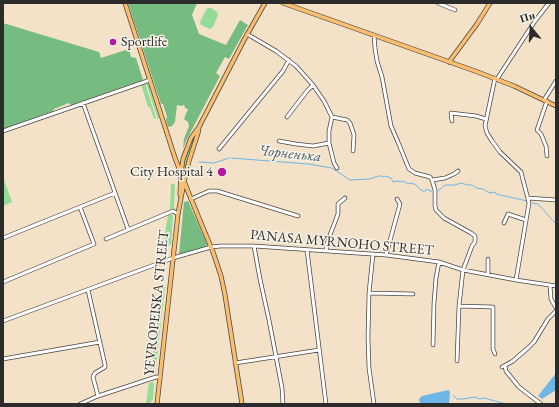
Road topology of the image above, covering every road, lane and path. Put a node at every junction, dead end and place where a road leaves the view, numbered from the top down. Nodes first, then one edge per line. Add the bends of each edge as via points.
1 (125, 3) edge
2 (265, 3) edge
3 (284, 3) edge
4 (438, 3) edge
5 (490, 3) edge
6 (549, 3) edge
7 (455, 10) dead end
8 (247, 34) junction
9 (374, 35) junction
10 (289, 60) junction
11 (450, 62) junction
12 (496, 79) junction
13 (150, 80) junction
14 (556, 81) edge
15 (313, 85) junction
16 (545, 101) junction
17 (83, 103) junction
18 (556, 106) edge
19 (287, 117) dead end
20 (332, 117) junction
21 (486, 118) junction
22 (452, 121) dead end
23 (199, 127) junction
24 (3, 131) edge
25 (279, 141) dead end
26 (329, 144) junction
27 (219, 149) dead end
28 (353, 150) dead end
29 (547, 156) dead end
30 (337, 168) dead end
31 (458, 171) dead end
32 (181, 172) junction
33 (432, 180) junction
34 (184, 182) junction
35 (115, 193) junction
36 (344, 198) dead end
37 (528, 198) junction
38 (191, 199) junction
39 (397, 199) dead end
40 (556, 200) edge
41 (180, 205) junction
42 (80, 207) junction
43 (178, 214) junction
44 (298, 216) dead end
45 (526, 220) junction
46 (504, 223) dead end
47 (128, 229) junction
48 (3, 238) edge
49 (106, 239) dead end
50 (254, 246) junction
51 (211, 247) junction
52 (307, 250) junction
53 (326, 251) junction
54 (373, 254) junction
55 (386, 255) junction
56 (173, 258) junction
57 (488, 259) dead end
58 (439, 262) junction
59 (463, 270) junction
60 (488, 274) junction
61 (516, 280) junction
62 (3, 282) edge
63 (550, 285) junction
64 (556, 286) edge
65 (88, 290) junction
66 (370, 293) junction
67 (413, 294) dead end
68 (459, 306) junction
69 (556, 310) edge
70 (3, 321) edge
71 (100, 342) junction
72 (433, 345) dead end
73 (319, 350) junction
74 (495, 354) dead end
75 (276, 357) junction
76 (3, 359) edge
77 (458, 361) dead end
78 (236, 363) junction
79 (160, 378) junction
80 (98, 396) junction
81 (86, 403) edge
82 (80, 404) edge
83 (157, 404) edge
84 (242, 404) edge
85 (283, 404) edge
86 (326, 404) edge
87 (374, 404) edge
88 (541, 404) edge

1 - 13 main road
2 - 8 main road, YEVROPEISKA STREET
3 - 9 main road
4 - 7 street
5 - 11 main road
6 - 12 street
8 - 10 street
8 - 23 main road, YEVROPEISKA STREET
9 - 11 main road
9 - 33 street via 391,129 409,169
10 - 15 street
10 - 27 street via 283,71
11 - 12 main road
12 - 16 main road
12 - 21 street
13 - 17 street
13 - 32 main road
14 - 16 street
15 - 19 street
15 - 20 street
16 - 18 main road
16 - 29 street via 537,130 546,146
17 - 24 street
17 - 35 street
20 - 26 street
20 - 28 street via 350,123 354,135
21 - 22 street via 451,113
21 - 37 street via 487,133 500,152 521,172
23 - 32 main road, YEVROPEISKA STREET via 186,149
23 - 34 main road, YEVROPEISKA STREET
25 - 26 street via 313,146
26 - 30 street
31 - 33 street via 445,178
32 - 34 main road
32 - 41 main road, YEVROPEISKA STREET
33 - 59 street via 436,210 444,218 471,233 476,240
34 - 38 main road
34 - 41 main road, YEVROPEISKA STREET
35 - 42 street
35 - 47 street
36 - 53 street via 338,204 338,214
37 - 40 street
37 - 45 street
38 - 44 street via 210,191 217,191
38 - 51 main road
39 - 55 street via 400,204
41 - 43 main road, YEVROPEISKA STREET
42 - 48 street
42 - 62 street via 94,244
43 - 47 street via 173,210
43 - 56 main road, YEVROPEISKA STREET
45 - 46 street via 508,214
45 - 61 street
47 - 49 street
50 - 51 street, PANASA MYRNOHO STREET
50 - 52 street, PANASA MYRNOHO STREET
50 - 75 street
51 - 56 street, PANASA MYRNOHO STREET
51 - 78 main road via 221,276
52 - 53 street, PANASA MYRNOHO STREET
52 - 73 street
53 - 54 street, PANASA MYRNOHO STREET
54 - 55 street, PANASA MYRNOHO STREET
54 - 66 street
55 - 58 street, PANASA MYRNOHO STREET
56 - 65 street, PANASA MYRNOHO STREET
56 - 79 main road, YEVROPEISKA STREET
57 - 60 street
58 - 59 street, PANASA MYRNOHO STREET
58 - 72 street via 434,297
59 - 60 street, PANASA MYRNOHO STREET
59 - 68 street
60 - 61 street, PANASA MYRNOHO STREET
61 - 63 street, PANASA MYRNOHO STREET
63 - 64 street, PANASA MYRNOHO STREET
63 - 69 street
65 - 70 street, PANASA MYRNOHO STREET
65 - 71 street
66 - 67 street
66 - 87 street via 369,368
68 - 74 street via 493,308
68 - 77 street
69 - 88 street via 534,342 513,361 503,366 519,387
71 - 76 street
71 - 80 street via 106,366 93,377
73 - 75 street
73 - 86 street
75 - 78 street
75 - 85 street
78 - 84 main road
79 - 80 street via 156,377
79 - 83 main road, YEVROPEISKA STREET
80 - 81 street
81 - 82 street

